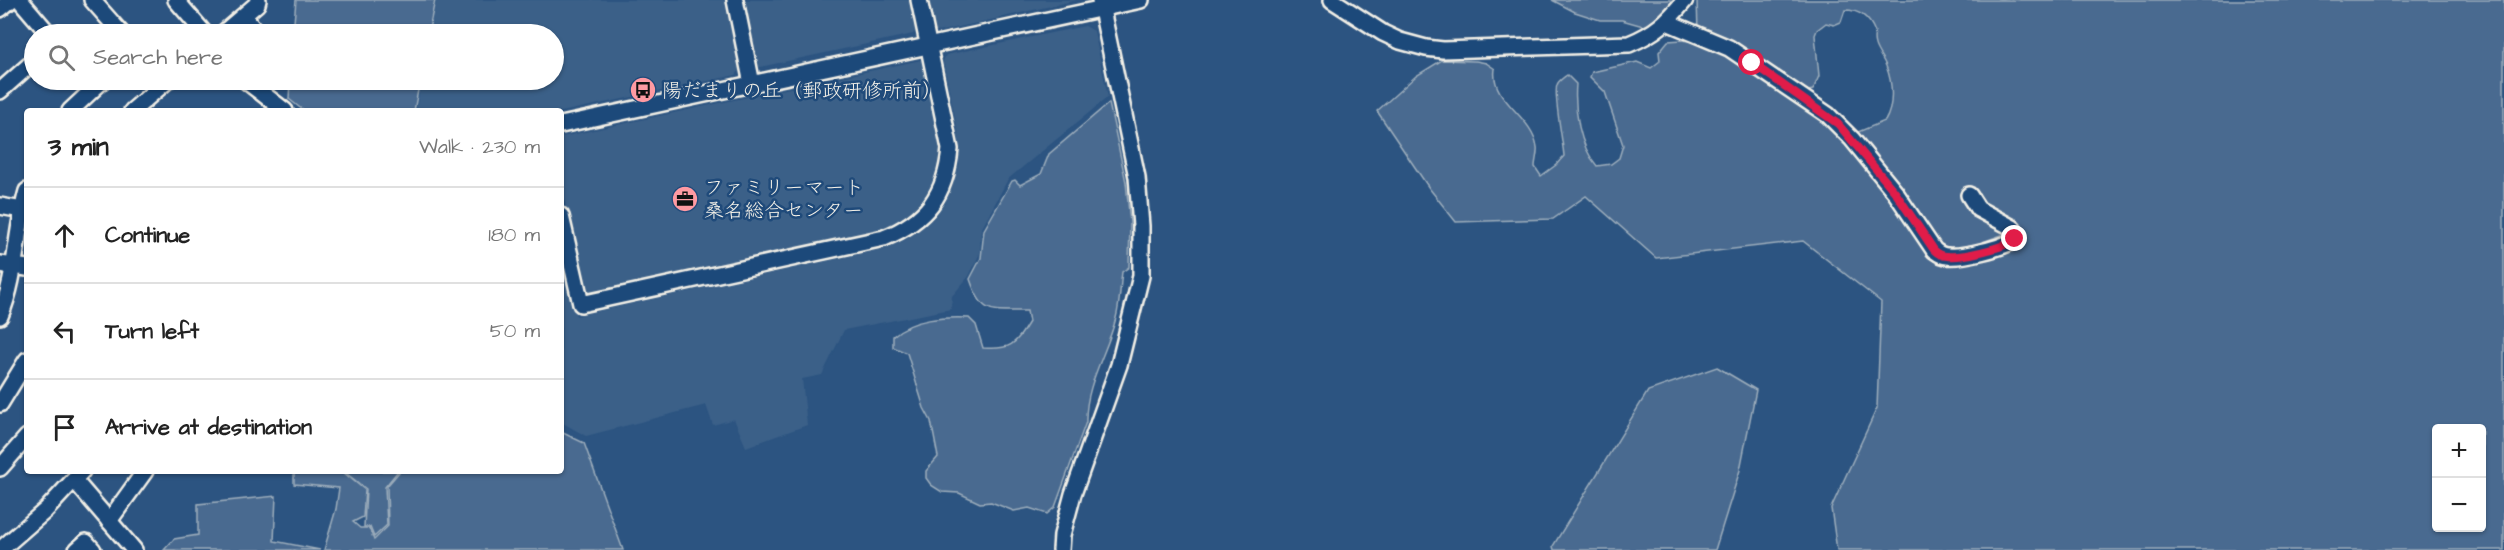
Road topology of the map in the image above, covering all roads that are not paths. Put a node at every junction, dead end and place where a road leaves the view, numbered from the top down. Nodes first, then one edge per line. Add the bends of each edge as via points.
1 (11, 0) edge
2 (20, 0) edge
3 (92, 0) edge
4 (176, 0) edge
5 (258, 0) edge
6 (735, 0) edge
7 (919, 0) edge
8 (1141, 0) edge
9 (1332, 0) edge
10 (1685, 0) edge
11 (1101, 4) edge
12 (0, 9) edge
13 (244, 17) junction
14 (1667, 22) junction
15 (40, 24) edge
16 (113, 24) edge
17 (196, 24) edge
18 (235, 24) edge
19 (250, 24) edge
20 (929, 45) junction
21 (24, 70) edge
22 (752, 84) junction
23 (88, 90) edge
24 (156, 90) edge
25 (257, 90) edge
26 (0, 91) edge
27 (73, 108) edge
28 (135, 108) edge
29 (281, 108) edge
30 (564, 124) edge
31 (1969, 195) dead end
32 (24, 202) edge
33 (0, 206) edge
34 (22, 210) junction
35 (564, 230) edge
36 (14, 266) edge
37 (0, 316) edge
38 (24, 365) edge
39 (0, 404) edge
40 (24, 440) edge
41 (0, 468) edge
42 (143, 474) edge
43 (78, 476) edge
44 (109, 521) junction
45 (0, 550) edge
46 (77, 550) edge
47 (93, 550) edge
48 (134, 550) edge
49 (1061, 550) edge

1 - 12 street
2 - 15 street
3 - 16 street
4 - 17 street
5 - 13 street
6 - 22 street
7 - 20 street
8 - 11 street
9 - 14 street via 1400,40 1443,50 1614,46 1641,39
10 - 14 street
11 - 20 street
11 - 49 street via 1137,177 1141,276 1119,365 1073,494
13 - 18 street
13 - 19 street
14 - 31 street via 1729,48 1828,115 1888,183 1940,255 1951,257 2006,245 2015,239 2013,228 1978,209
20 - 22 street
20 - 35 street via 948,135 949,161 944,182 932,204 923,216 899,232 869,242 580,304
21 - 26 street
22 - 30 street
23 - 27 street
24 - 28 street
25 - 29 street
32 - 34 street
33 - 34 street
34 - 36 street
36 - 37 street via 9,296
38 - 39 street
40 - 41 street
42 - 44 street
43 - 44 street
43 - 45 street
44 - 48 street
46 - 47 street via 86,542

